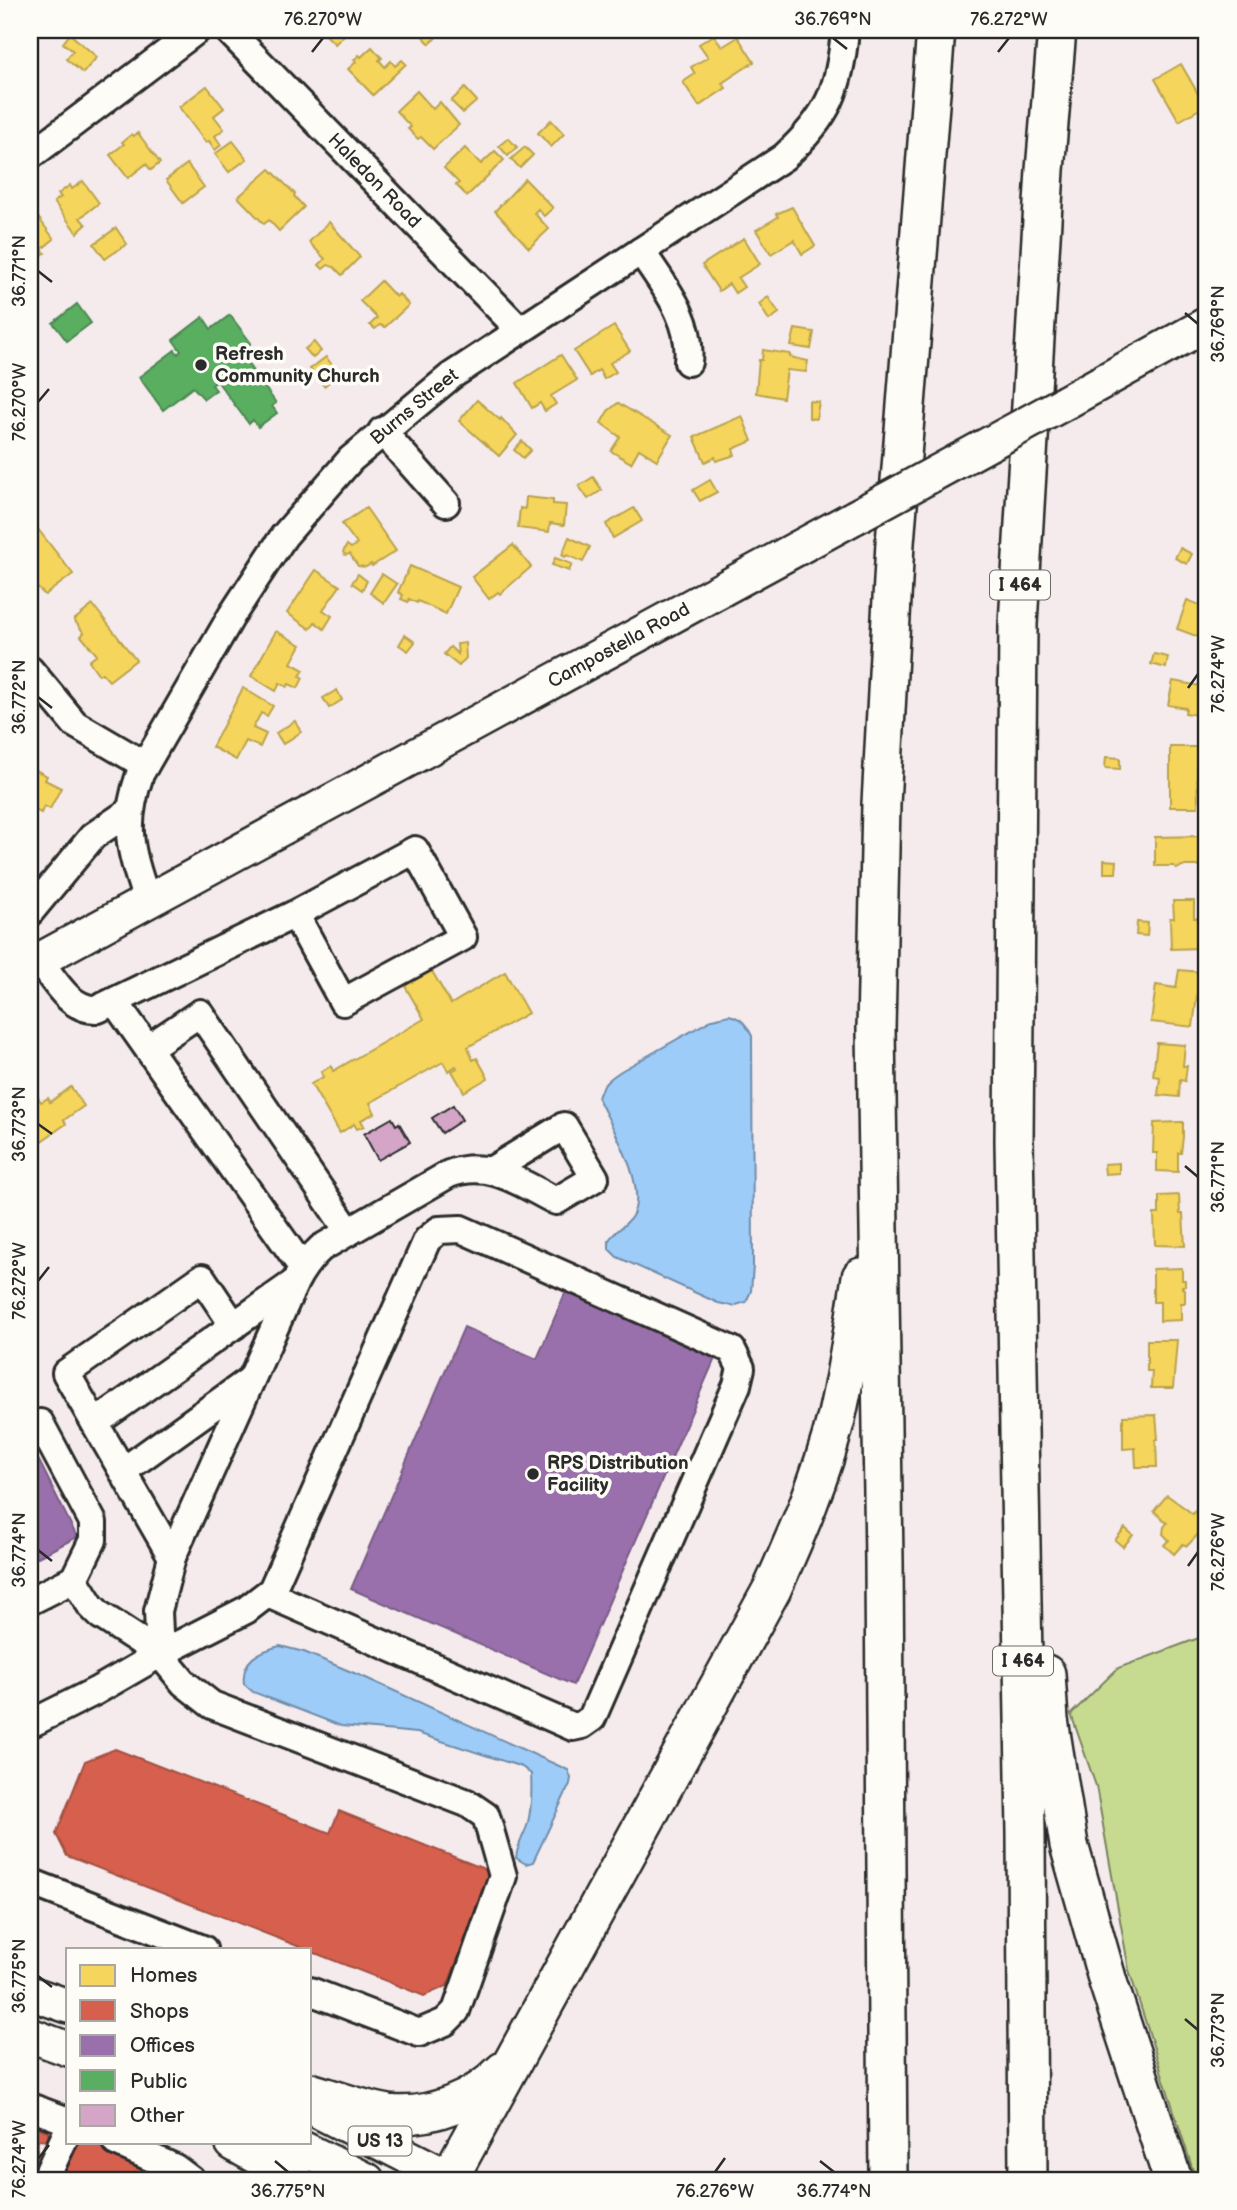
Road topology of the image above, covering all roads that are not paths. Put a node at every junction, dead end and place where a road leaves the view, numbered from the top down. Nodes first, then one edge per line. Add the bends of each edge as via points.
1 (197, 30) edge
2 (228, 30) edge
3 (845, 30) edge
4 (936, 30) edge
5 (1057, 30) edge
6 (30, 156) edge
7 (642, 251) junction
8 (1207, 324) edge
9 (520, 330) junction
10 (688, 362) dead end
11 (382, 431) junction
12 (446, 503) dead end
13 (30, 670) edge
14 (145, 765) junction
15 (130, 811) junction
16 (147, 901) junction
17 (30, 912) edge
18 (295, 914) junction
19 (35, 963) edge
20 (115, 1002) junction
21 (148, 1048) junction
22 (1014, 1141) junction
23 (492, 1170) dead end
24 (877, 1176) junction
25 (349, 1231) junction
26 (299, 1275) junction
27 (234, 1326) junction
28 (252, 1379) junction
29 (95, 1423) junction
30 (30, 1428) edge
31 (123, 1471) junction
32 (172, 1556) junction
33 (74, 1579) junction
34 (268, 1594) junction
35 (30, 1601) edge
36 (160, 1654) junction
37 (30, 1724) edge
38 (30, 1881) edge
39 (200, 1948) edge
40 (312, 1992) edge
41 (30, 1993) edge
42 (66, 2005) edge
43 (30, 2035) edge
44 (66, 2048) edge
45 (516, 2057) junction
46 (312, 2093) edge
47 (30, 2107) edge
48 (312, 2108) edge
49 (66, 2119) edge
50 (66, 2134) edge
51 (121, 2144) edge
52 (238, 2144) edge
53 (294, 2144) edge
54 (450, 2179) edge
55 (45, 2180) edge
56 (191, 2180) edge
57 (293, 2180) edge
58 (367, 2180) edge
59 (888, 2180) edge
60 (1028, 2180) edge
61 (1173, 2180) edge

1 - 6 street
2 - 9 street, Haledon Road
3 - 7 street, Burns Street via 835,90 808,135 784,157
4 - 24 highway via 895,543 881,804
5 - 22 highway, I 464 via 1018,624
7 - 9 street, Burns Street
7 - 10 street via 681,314 690,349
8 - 16 main road, Campostella Road, bridge
9 - 11 street, Burns Street via 451,376
11 - 12 street
11 - 14 street, Burns Street via 351,459 284,536
13 - 14 street via 75,724
14 - 15 street, Burns Street
15 - 16 street, Burns Street via 132,855
15 - 17 street via 93,836
16 - 19 main road, Campostella Road
18 - 18 street via 415,850 463,937 343,1002
18 - 20 street
19 - 20 street via 83,1008 98,1009
20 - 21 street
21 - 25 street via 200,1013
21 - 26 street
22 - 60 highway, I 464
22 - 61 highway via 1042,1638 1060,1799 1083,1899
23 - 25 street via 465,1168 449,1174
24 - 45 highway via 835,1420 796,1536 766,1601
24 - 59 highway
25 - 26 street via 321,1248
26 - 27 street
26 - 28 street
27 - 29 street
27 - 29 street via 202,1278 66,1373
28 - 31 street
28 - 32 street
29 - 31 street
30 - 33 street via 40,1423 93,1522 93,1540
31 - 32 street
32 - 36 street via 158,1611
33 - 35 street
33 - 36 street via 100,1615
34 - 34 street via 573,1727 582,1726 592,1718 737,1385 741,1368 732,1350 461,1229 439,1230 427,1240
34 - 36 street
36 - 37 street
36 - 40 street via 184,1683 212,1705 467,1803 486,1816 503,1876 456,2011 445,2022 419,2033
38 - 39 street
41 - 42 main road
43 - 44 main road
45 - 46 highway via 495,2080 471,2096 427,2112 391,2114
45 - 54 highway
47 - 49 street
48 - 54 main road, US 13
50 - 55 street
51 - 56 street
52 - 57 highway
53 - 58 main road, US 13

